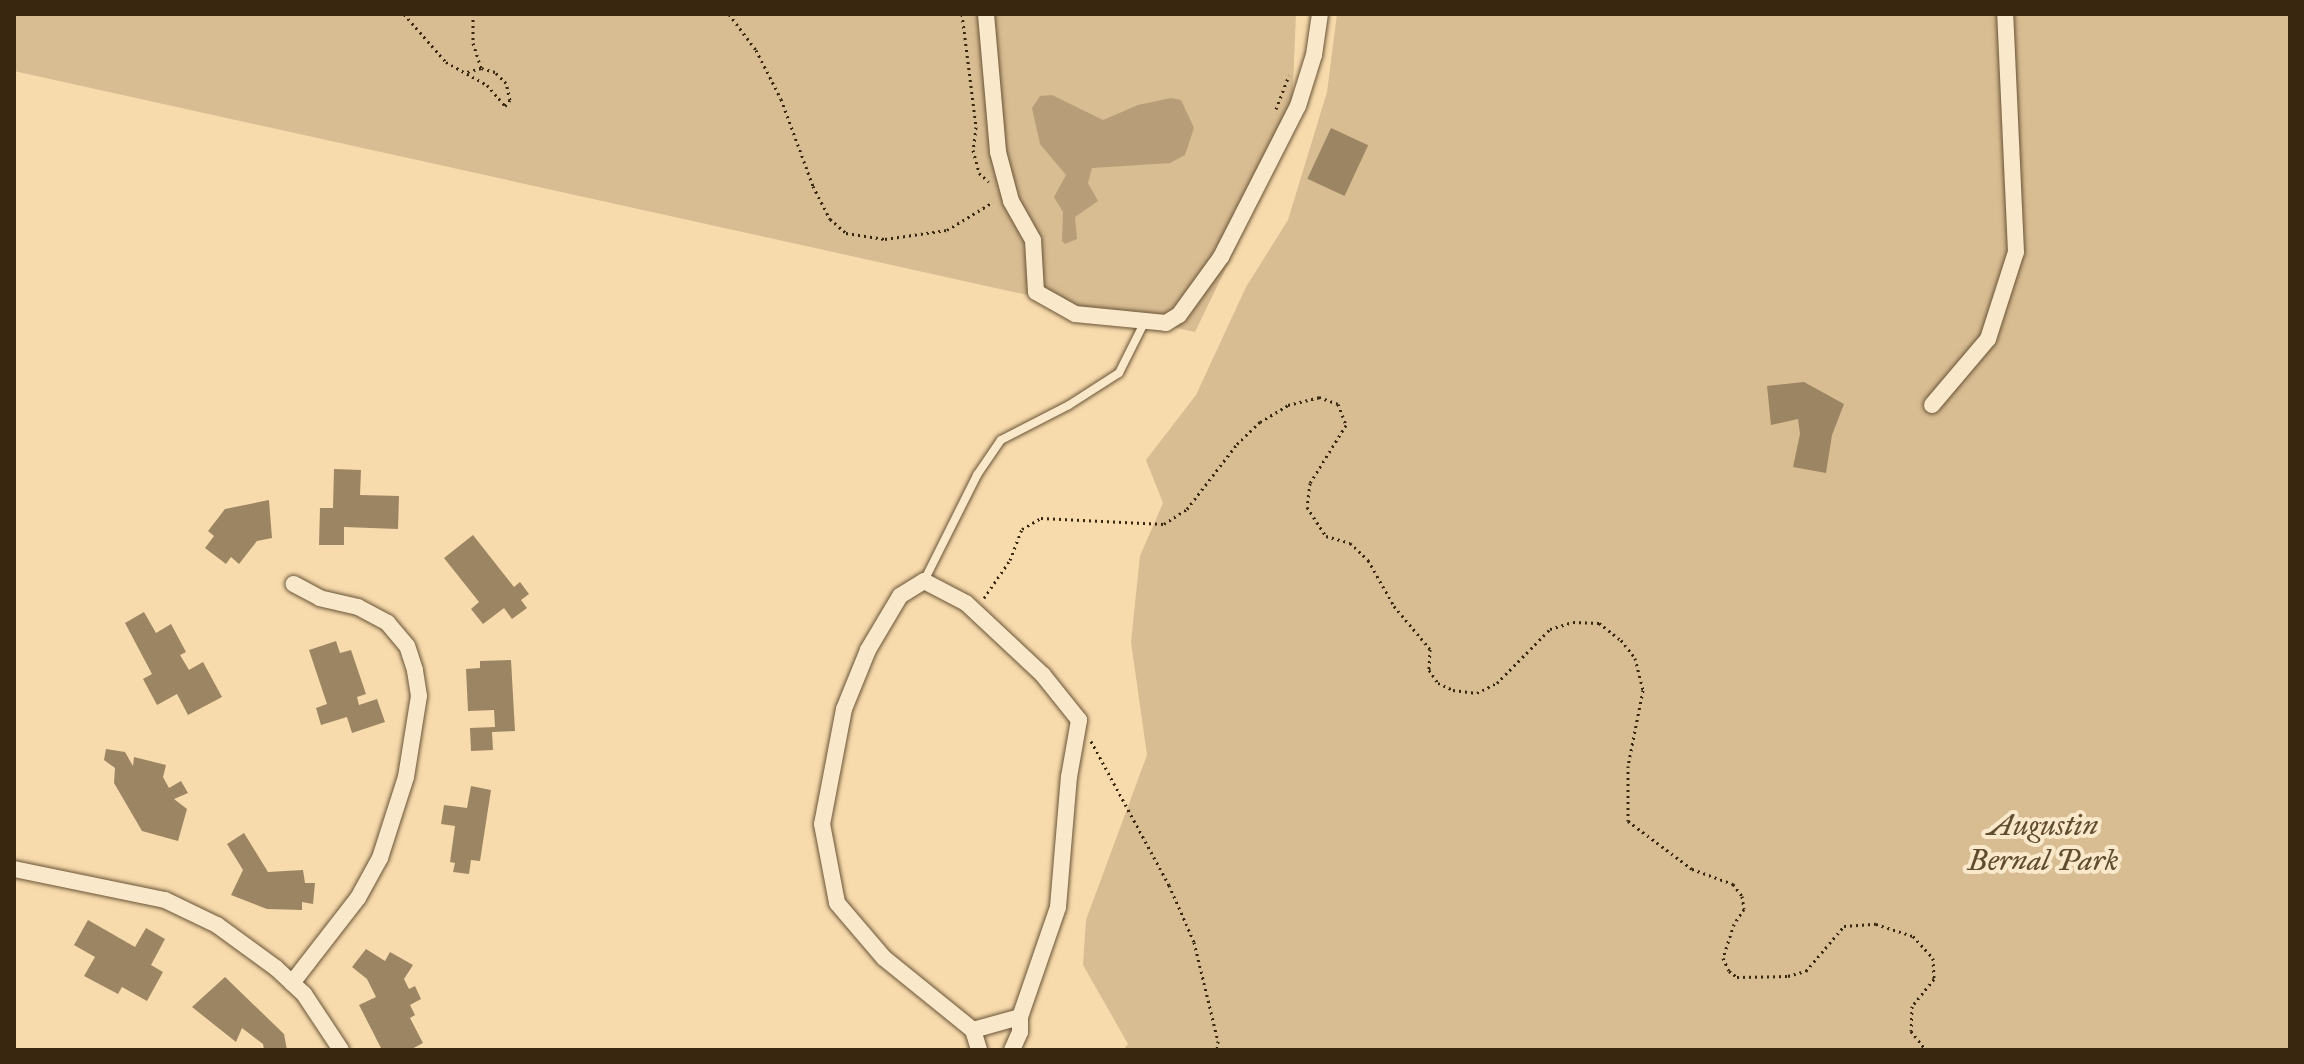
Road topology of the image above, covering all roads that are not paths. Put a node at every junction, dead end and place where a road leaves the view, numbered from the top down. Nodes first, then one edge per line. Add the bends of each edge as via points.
1 (986, 14) edge
2 (1320, 14) edge
3 (2005, 14) edge
4 (1144, 323) junction
5 (1932, 405) dead end
6 (924, 581) junction
7 (294, 584) dead end
8 (14, 869) edge
9 (292, 983) junction
10 (1020, 1017) junction
11 (973, 1030) junction
12 (341, 1050) edge
13 (979, 1050) edge
14 (1012, 1050) edge

1 - 4 street via 998,152 1011,201 1033,240 1036,292 1075,314
2 - 4 street via 1298,106 1221,257 1179,315 1166,323
3 - 5 street via 2016,252 1988,339
4 - 6 lane via 1119,373 1001,440 977,475
6 - 10 street via 975,611 1043,675 1079,720 1058,907
6 - 11 street via 900,596 868,650 844,709 822,824 837,903 884,958
7 - 9 street via 388,623 407,646 419,696 406,777 380,858 358,898
8 - 9 street via 165,900 217,925
9 - 12 street
10 - 11 street
10 - 14 street
11 - 13 street

